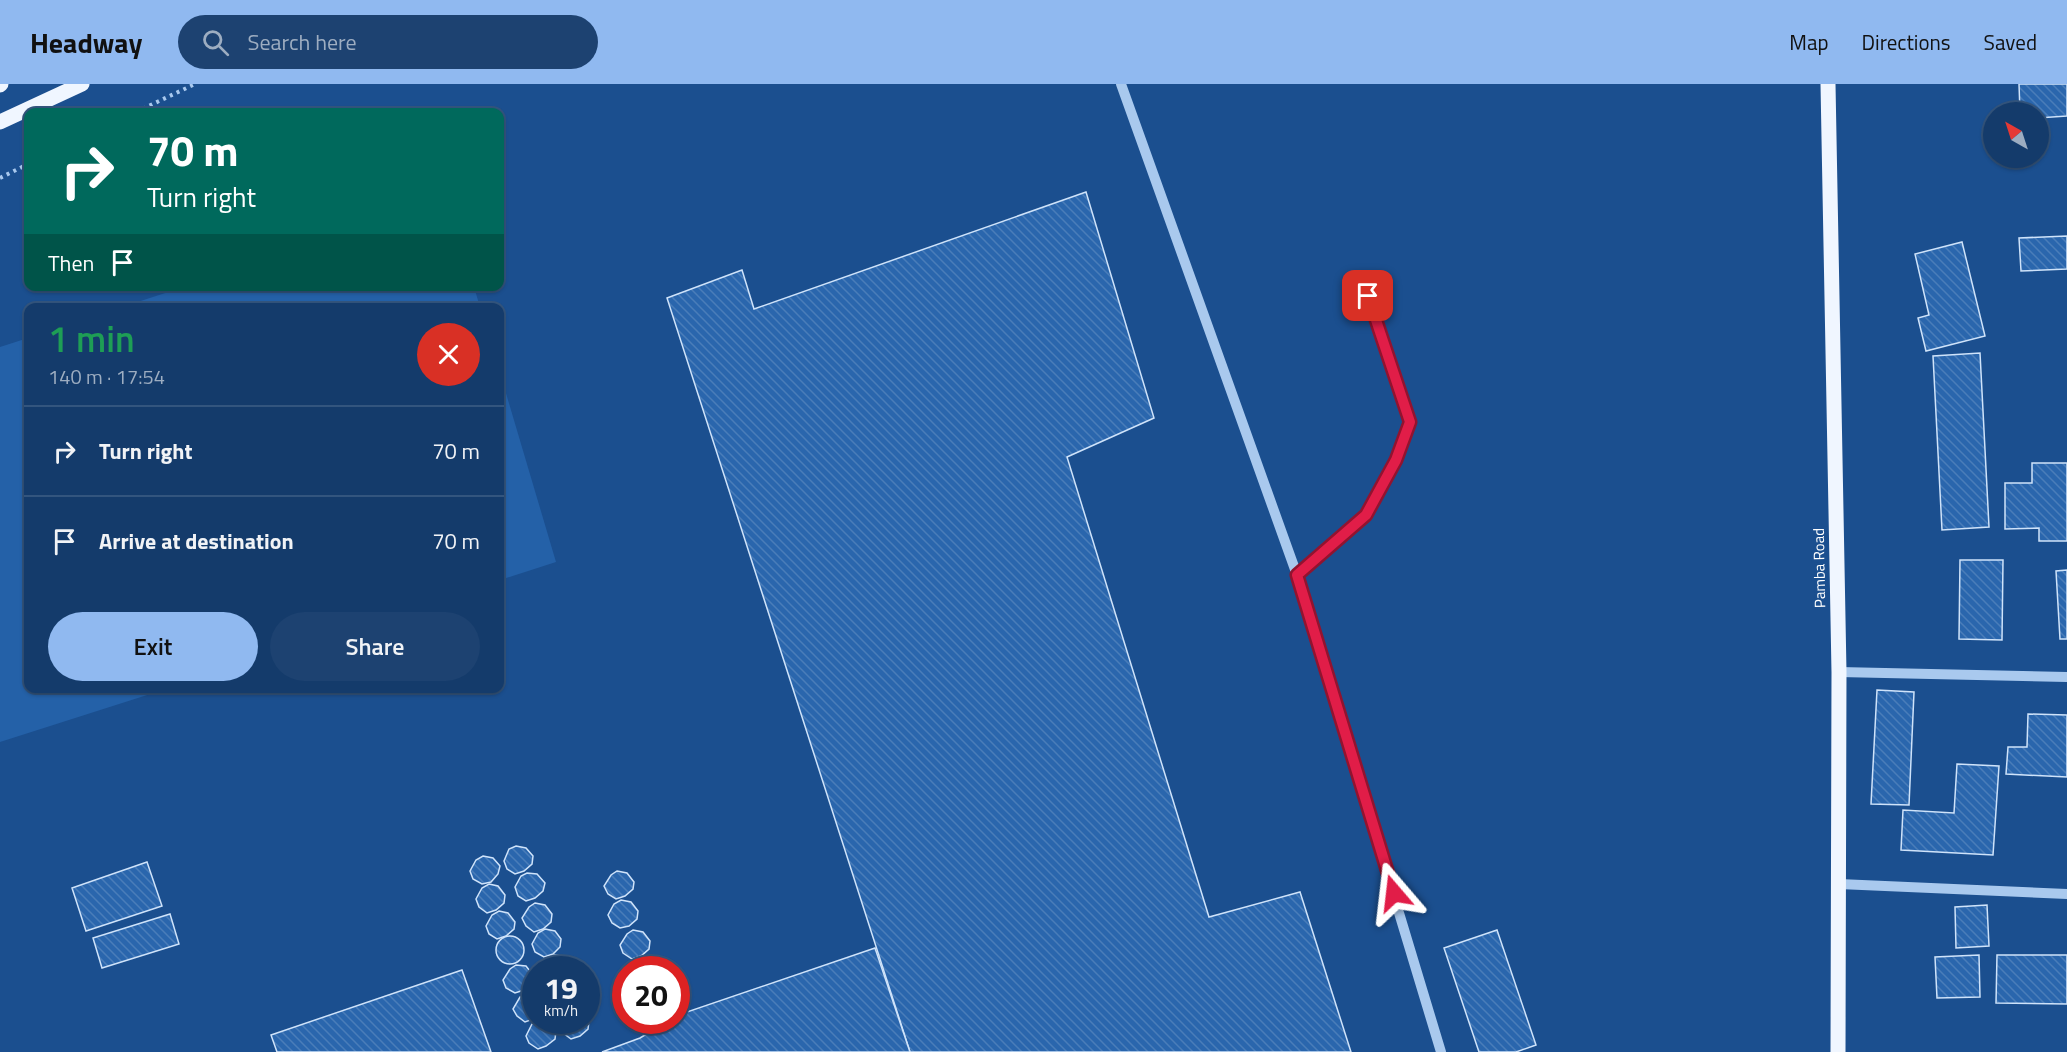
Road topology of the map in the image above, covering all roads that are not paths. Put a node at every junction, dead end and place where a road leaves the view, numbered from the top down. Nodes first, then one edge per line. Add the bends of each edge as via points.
1 (82, 84) edge
2 (1121, 84) edge
3 (1828, 84) edge
4 (30, 108) edge
5 (24, 111) edge
6 (0, 122) edge
7 (1368, 296) dead end
8 (1297, 575) junction
9 (1839, 672) junction
10 (2067, 677) edge
11 (1839, 884) junction
12 (2067, 894) edge
13 (1442, 1052) edge
14 (1838, 1052) edge

1 - 4 main road
2 - 8 street
3 - 9 main road, Pamba Road
5 - 6 main road
7 - 8 street via 1410,422 1396,460 1366,515
8 - 13 street
9 - 10 street
9 - 11 main road, Pamba Road
11 - 12 street
11 - 14 main road, Pamba Road

